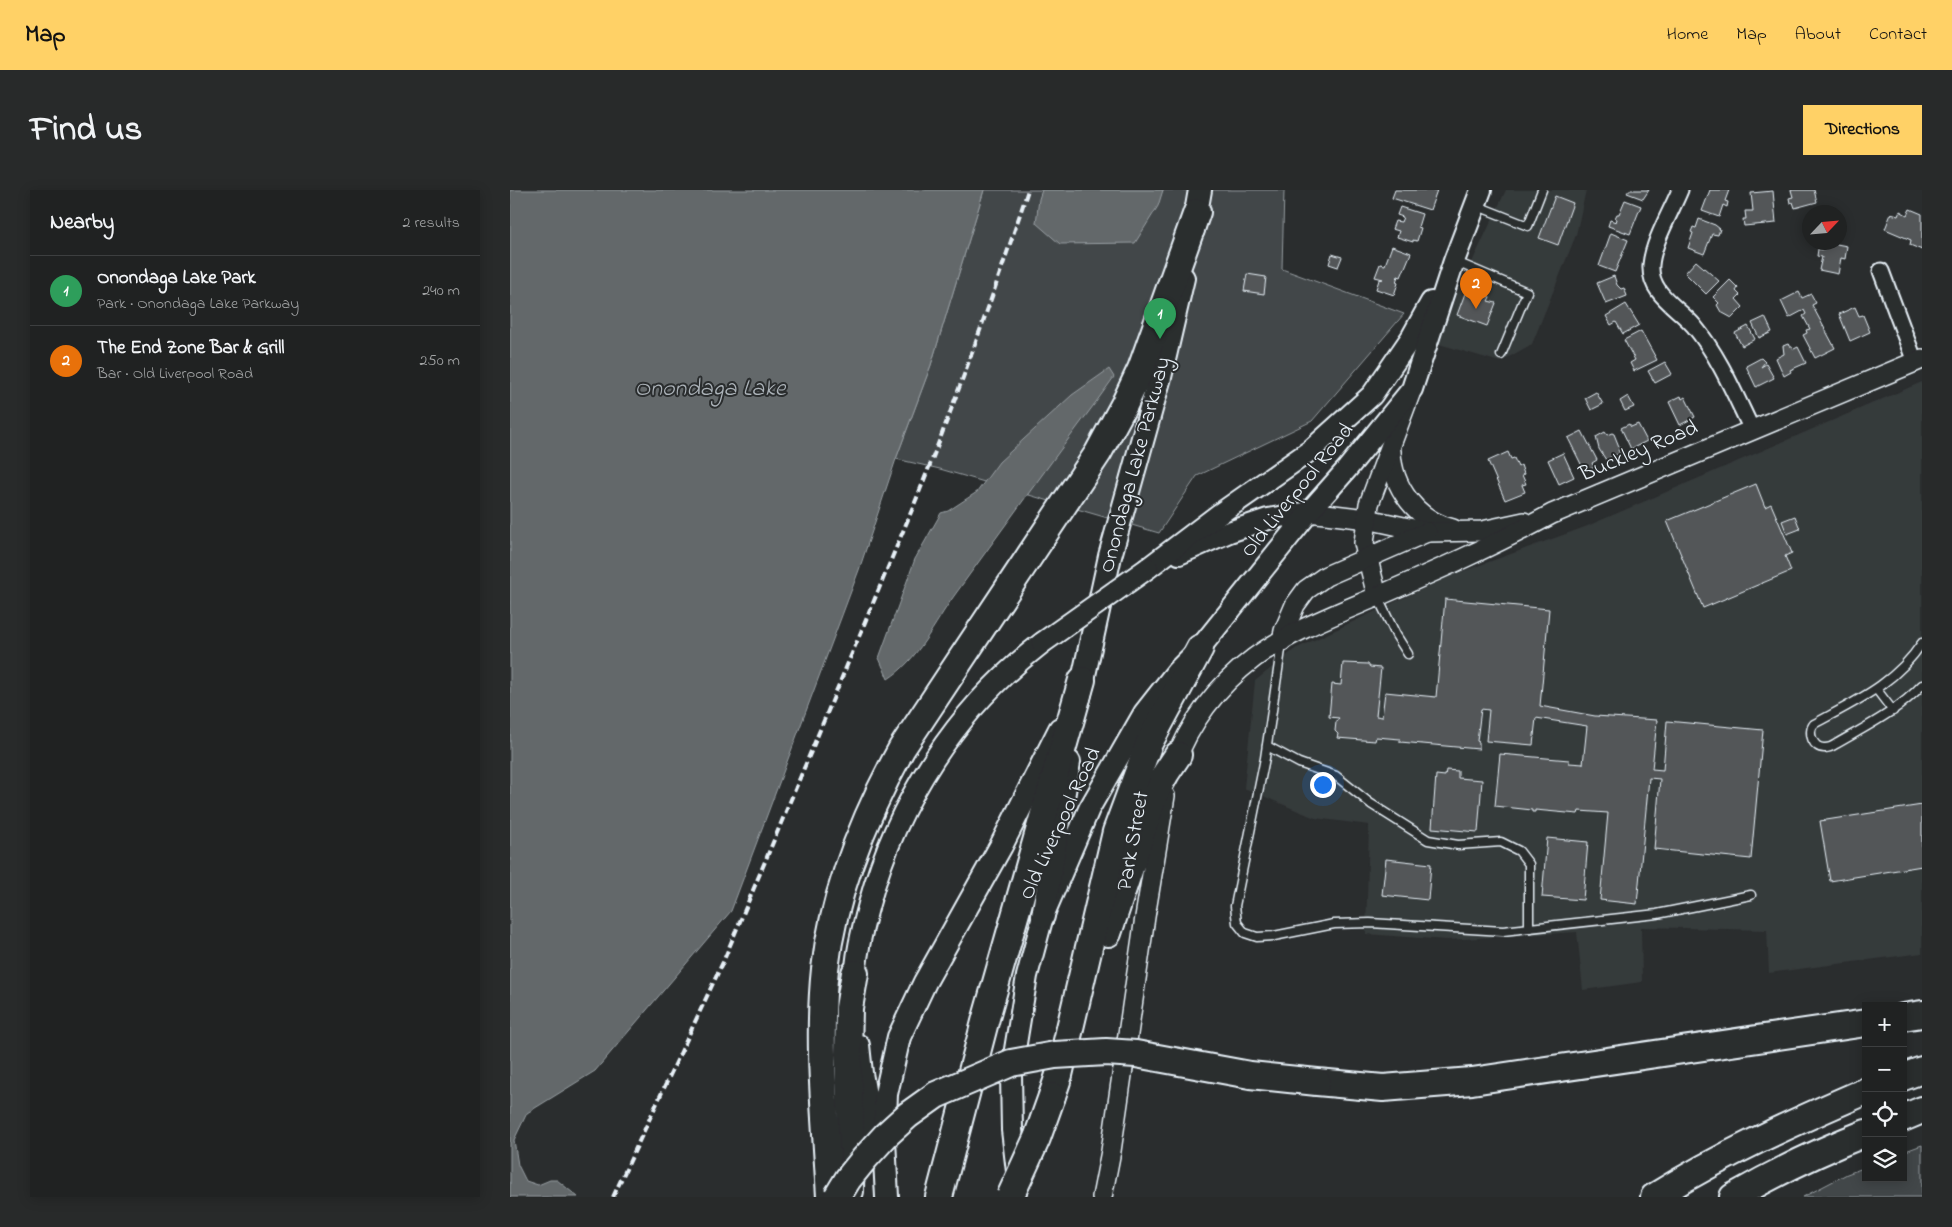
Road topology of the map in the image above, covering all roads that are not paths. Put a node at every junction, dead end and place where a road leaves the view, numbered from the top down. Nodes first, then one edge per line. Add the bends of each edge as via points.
1 (1542, 190) edge
2 (1680, 190) edge
3 (1478, 198) edge
4 (1198, 201) edge
5 (1454, 261) junction
6 (1881, 271) dead end
7 (1501, 355) dead end
8 (1919, 362) edge
9 (1412, 389) junction
10 (1752, 430) junction
11 (1391, 446) junction
12 (1309, 512) junction
13 (1552, 514) junction
14 (1366, 519) junction
15 (1464, 531) junction
16 (1427, 532) junction
17 (1368, 558) junction
18 (1148, 568) junction
19 (1377, 596) junction
20 (1282, 641) junction
21 (1922, 642) edge
22 (1200, 648) junction
23 (1408, 654) dead end
24 (1082, 680) junction
25 (1922, 685) edge
26 (1877, 690) junction
27 (1893, 711) junction
28 (1267, 746) junction
29 (1178, 755) junction
30 (1751, 895) dead end
31 (1043, 916) junction
32 (1529, 928) junction
33 (855, 973) junction
34 (1922, 1014) edge
35 (1907, 1016) edge
36 (1862, 1024) edge
37 (1922, 1070) edge
38 (1907, 1076) edge
39 (1864, 1092) edge
40 (1052, 1096) junction
41 (1922, 1110) edge
42 (1907, 1116) edge
43 (1862, 1135) edge
44 (830, 1197) edge
45 (837, 1197) edge
46 (850, 1197) edge
47 (885, 1197) edge
48 (939, 1197) edge
49 (1010, 1197) edge
50 (1020, 1197) edge
51 (1102, 1197) edge
52 (1654, 1197) edge
53 (1733, 1197) edge

1 - 3 lane via 1528,226
2 - 10 street via 1657,245 1651,265 1653,278 1663,297 1694,325 1711,349
3 - 5 main road, Old Liverpool Road
4 - 24 main road, Onondaga Lake Parkway via 1178,303 1110,556
4 - 44 highway via 1141,369 1103,445 902,748 861,831 836,907 825,969 822,1020
5 - 7 lane via 1528,292
5 - 9 main road, Old Liverpool Road
5 - 18 main road via 1411,338 1372,395 1311,450
6 - 8 street
8 - 10 street, Buckley Road
9 - 11 street, Old Liverpool Road
9 - 12 main road, Old Liverpool Road
10 - 13 street, Buckley Road
11 - 14 street, Old Liverpool Road
11 - 15 street via 1394,473 1402,493 1416,509 1436,523
12 - 14 street
12 - 18 main road via 1268,519 1230,532
12 - 22 main road, Old Liverpool Road
13 - 15 street via 1482,531
13 - 19 street, Buckley Road via 1497,544
14 - 16 street
14 - 17 street, Old Liverpool Road via 1364,543
15 - 16 street
16 - 17 street
17 - 19 street, Old Liverpool Road
17 - 20 street via 1326,576 1306,590 1295,605
18 - 33 main road, bridge via 1012,667 950,735 912,794 878,871 863,926
19 - 20 street, Park Street
19 - 23 lane
20 - 28 lane
20 - 29 street, Park Street via 1230,678 1210,701
21 - 26 lane via 1915,654
22 - 31 main road, Old Liverpool Road via 1177,671 1135,726 1088,809
22 - 40 highway via 1149,743 1121,817
24 - 31 main road
24 - 47 main road via 1001,846 925,982 899,1037 886,1094
24 - 48 highway
25 - 27 lane
26 - 27 lane
26 - 27 lane via 1814,724 1810,732 1815,745 1827,748
28 - 32 lane via 1299,763 1336,776 1371,804 1428,840 1458,845 1501,842 1520,851 1529,864
28 - 32 lane via 1235,906 1236,922 1245,933 1257,938 1334,924 1503,931
29 - 40 highway via 1155,793 1070,1057
29 - 51 street, Park Street via 1163,803
30 - 32 lane via 1657,914
31 - 50 main road, Old Liverpool Road via 1027,976 1010,1074 1012,1130
33 - 46 highway via 849,1008
33 - 47 main road via 862,1073
34 - 35 highway
36 - 45 highway, bridge via 1472,1081 1384,1088 1250,1075 1136,1054 1055,1055 1011,1063 936,1095 886,1135
37 - 38 highway
39 - 52 highway via 1749,1144
40 - 49 highway, bridge
41 - 42 highway
43 - 53 highway

